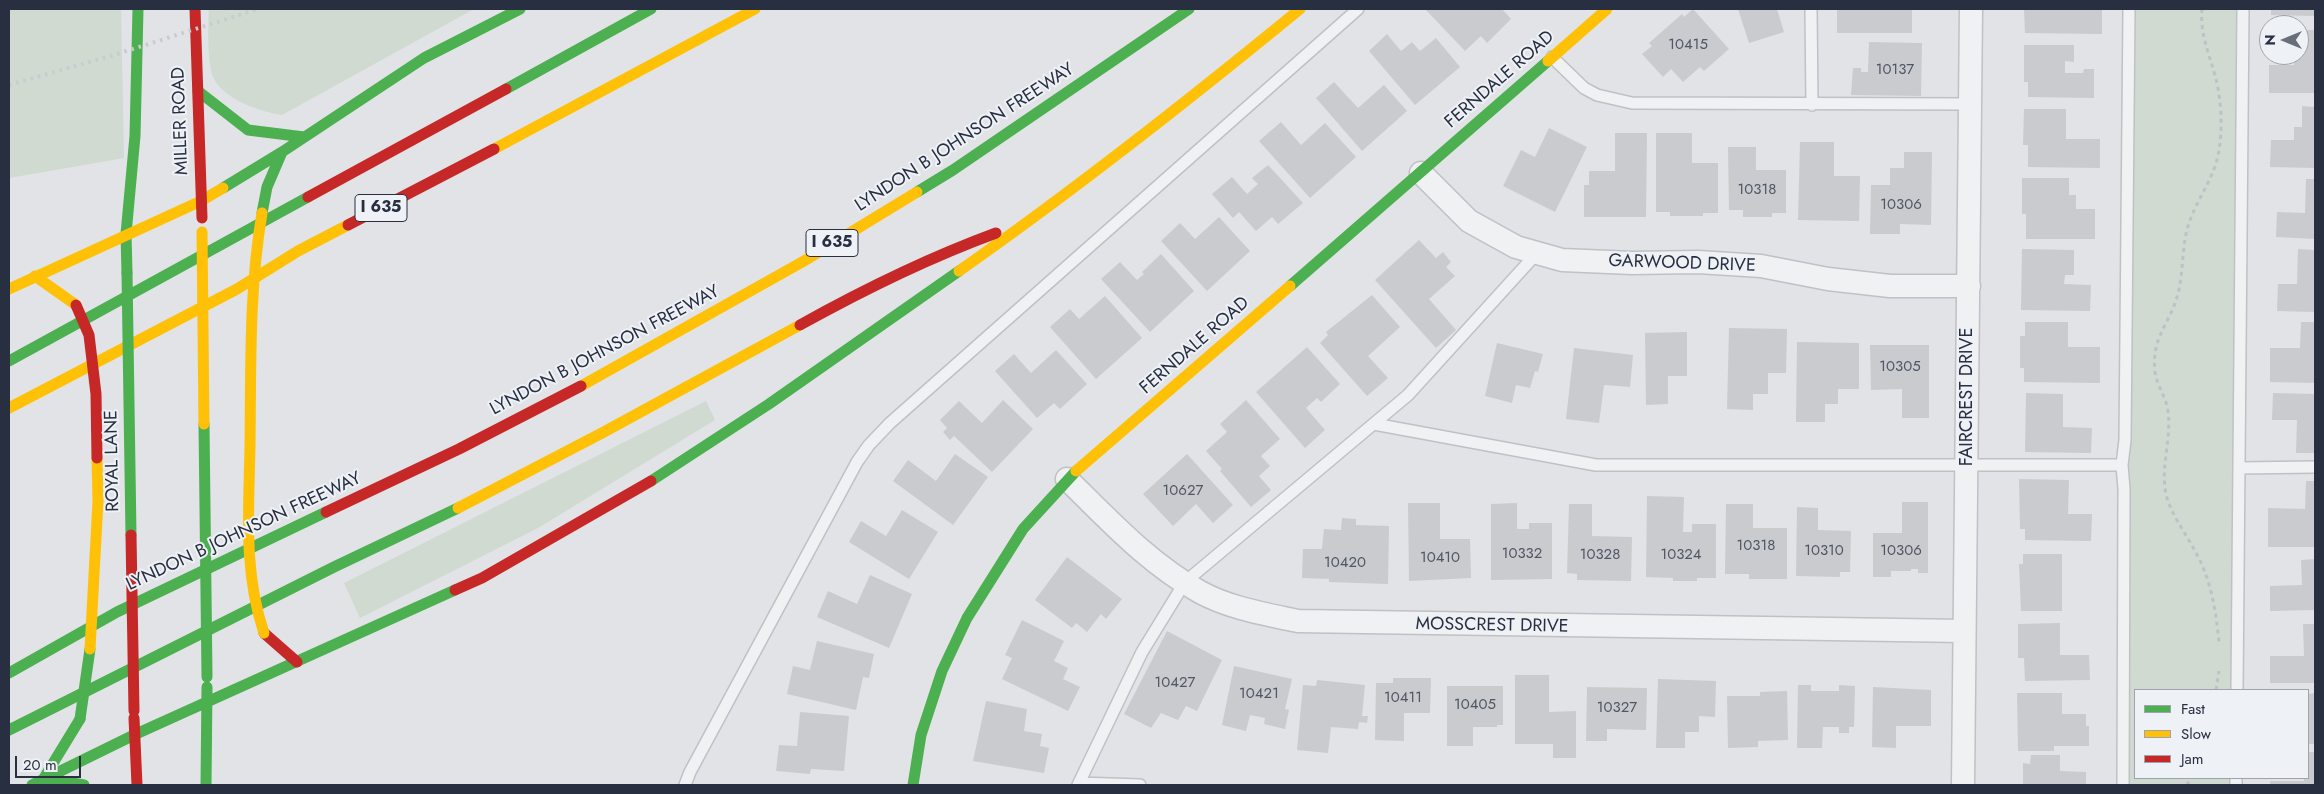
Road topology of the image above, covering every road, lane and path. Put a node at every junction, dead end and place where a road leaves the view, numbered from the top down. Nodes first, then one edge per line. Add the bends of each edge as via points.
1 (138, 9) edge
2 (195, 9) edge
3 (520, 9) edge
4 (651, 9) edge
5 (755, 9) edge
6 (1189, 9) edge
7 (1300, 9) edge
8 (1358, 9) edge
9 (1607, 9) edge
10 (1811, 9) edge
11 (1971, 9) edge
12 (2129, 9) edge
13 (2202, 9) edge
14 (2243, 9) edge
15 (1552, 57) junction
16 (198, 91) junction
17 (1971, 104) junction
18 (1812, 105) junction
19 (304, 137) junction
20 (282, 152) junction
21 (1421, 173) junction
22 (201, 201) junction
23 (1032, 220) junction
24 (126, 234) junction
25 (1537, 253) junction
26 (35, 276) junction
27 (1969, 286) junction
28 (9, 289) edge
29 (9, 361) edge
30 (9, 408) edge
31 (1374, 424) junction
32 (1967, 466) junction
33 (2122, 466) junction
34 (2315, 467) edge
35 (2239, 468) junction
36 (1067, 479) junction
37 (1185, 582) junction
38 (1964, 631) junction
39 (2219, 650) dead end
40 (297, 662) junction
41 (2219, 664) dead end
42 (9, 673) edge
43 (2216, 689) edge
44 (2237, 689) edge
45 (207, 703) junction
46 (9, 730) edge
47 (136, 734) junction
48 (44, 778) junction
49 (1078, 784) edge
50 (32, 785) edge
51 (84, 785) edge
52 (137, 785) edge
53 (206, 785) edge
54 (686, 785) edge
55 (913, 785) edge
56 (1140, 785) edge
57 (1963, 785) edge
58 (2123, 785) edge

1 - 24 main road, ROYAL LANE via 135,136
2 - 16 main road, MILLER ROAD
3 - 19 main road via 424,58
4 - 29 main road
5 - 30 main road, I 635 via 298,251 237,289
6 - 42 main road, LYNDON B JOHNSON FREEWAY / I 635 via 953,170 804,261 612,370 459,449 117,612
7 - 23 main road
8 - 54 lane via 869,445 852,471 690,772
9 - 15 main road, FERNDALE ROAD
10 - 18 lane
11 - 17 street, FAIRCREST DRIVE
12 - 33 lane via 2125,440
13 - 39 path via 2202,39 2218,91 2220,149 2215,169 2189,224 2177,299 2160,333 2155,371 2168,410 2164,470 2167,497 2204,568 2214,603
14 - 35 lane
15 - 18 lane via 1584,88 1598,95 1632,103
15 - 21 main road, FERNDALE ROAD
16 - 19 main road via 248,130
16 - 22 main road, MILLER ROAD
17 - 18 lane
17 - 27 street, FAIRCREST DRIVE
19 - 20 main road
20 - 22 main road
20 - 40 main road, bridge via 267,187 254,254 249,567 255,610 264,633
21 - 25 street, GARWOOD DRIVE via 1469,221 1516,247
21 - 36 main road, FERNDALE ROAD
22 - 24 main road
22 - 45 main road, MILLER ROAD, bridge
23 - 40 main road via 769,404 647,484 482,578
23 - 46 main road via 944,252 854,295 602,433 419,528
24 - 26 main road
24 - 47 main road, ROYAL LANE, bridge
25 - 27 street, GARWOOD DRIVE via 1562,260 1761,266 1890,286
25 - 31 lane via 1408,395
26 - 28 main road
26 - 48 main road, bridge via 76,304 89,335 96,394 98,501 90,651 80,718
27 - 32 street, FAIRCREST DRIVE
31 - 32 lane via 1596,466
31 - 37 lane
32 - 33 lane
32 - 38 street, FAIRCREST DRIVE
33 - 58 lane
34 - 35 lane
35 - 44 lane
36 - 37 street, MOSSCREST DRIVE via 1148,558
36 - 55 main road, FERNDALE ROAD via 1023,529 967,618 942,671 921,735
37 - 38 street, MOSSCREST DRIVE via 1240,608 1298,622
37 - 49 lane via 1142,652
38 - 57 street, FAIRCREST DRIVE
40 - 45 main road
41 - 43 path
45 - 47 main road
45 - 53 main road
47 - 48 main road
47 - 52 main road, ROYAL LANE
48 - 50 main road
48 - 51 main road
49 - 56 lane

